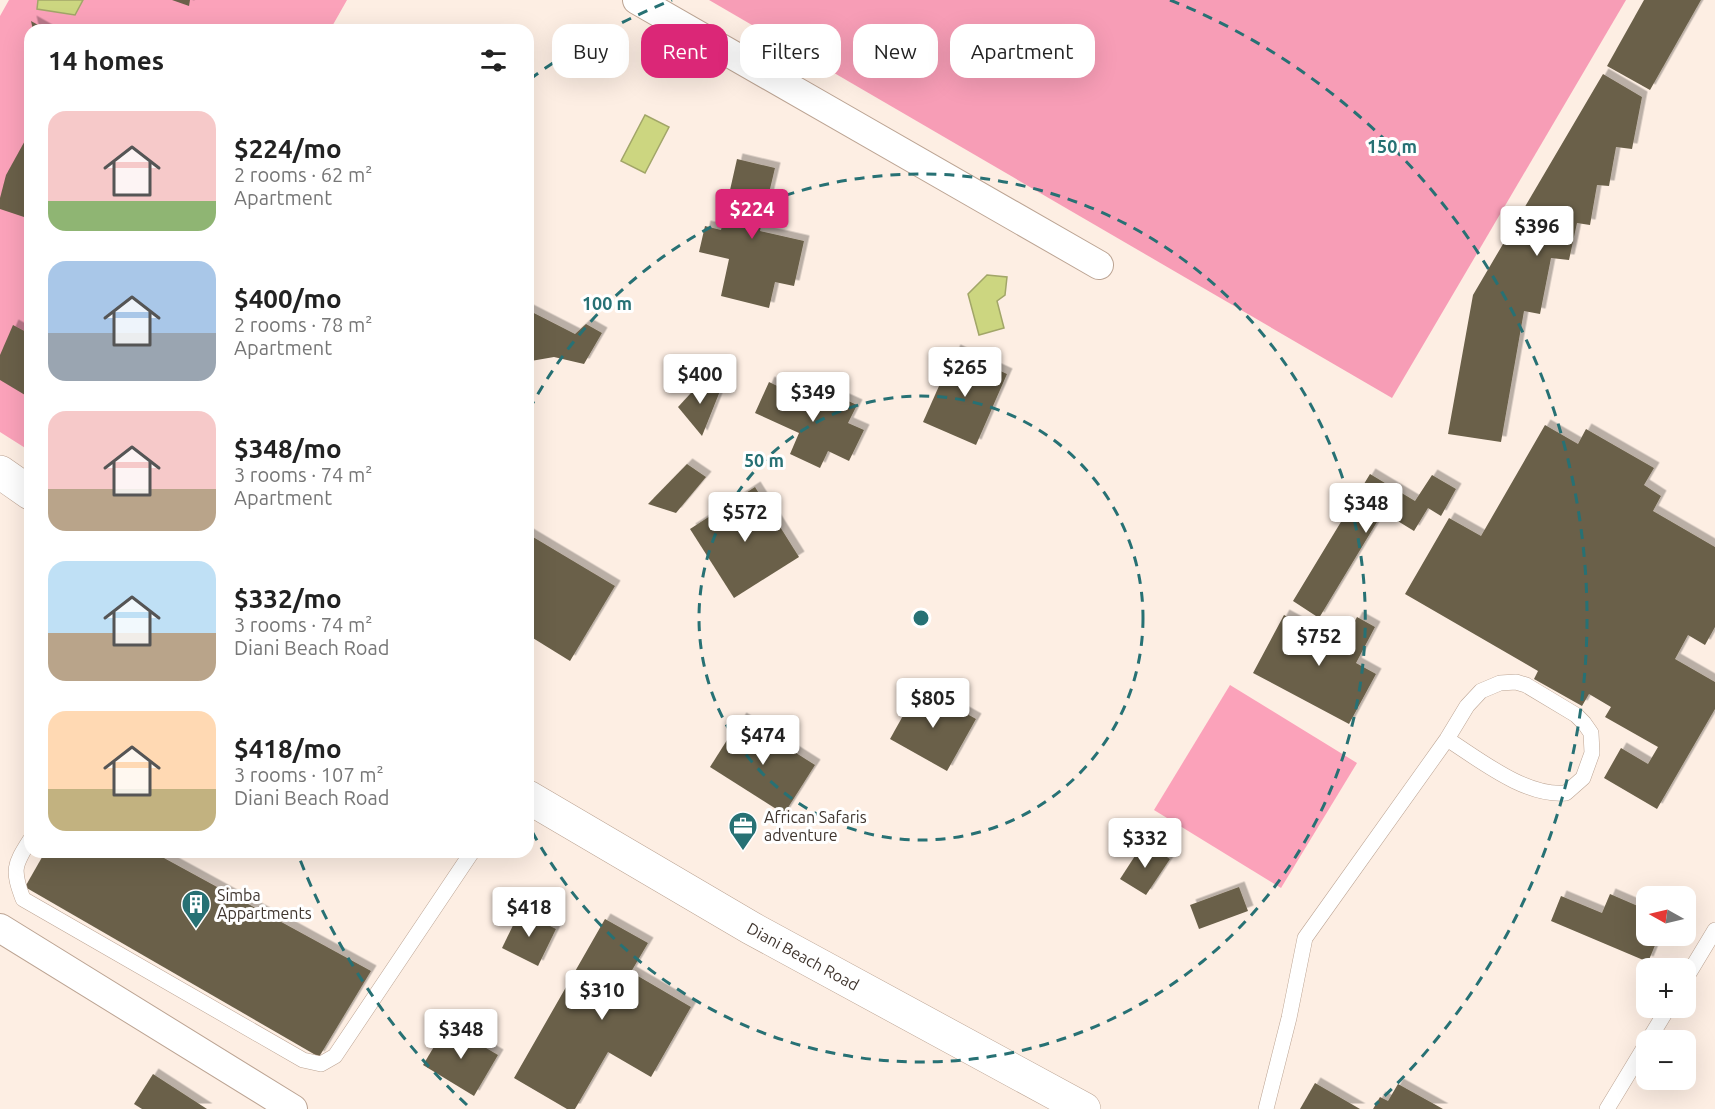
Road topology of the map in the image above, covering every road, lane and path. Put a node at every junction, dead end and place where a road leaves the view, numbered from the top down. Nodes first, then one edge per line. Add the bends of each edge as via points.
1 (637, 0) edge
2 (1099, 265) dead end
3 (0, 472) edge
4 (24, 489) edge
5 (1447, 739) junction
6 (534, 801) edge
7 (24, 849) edge
8 (468, 858) edge
9 (0, 928) edge
10 (1715, 930) edge
11 (1696, 961) edge
12 (1636, 1062) edge
13 (292, 1109) edge
14 (1084, 1109) edge
15 (1266, 1109) edge
16 (1607, 1109) edge

1 - 2 street
3 - 4 main road
5 - 5 lane via 1480,691 1515,682 1576,715 1591,733 1592,753 1583,778 1566,793 1544,793
5 - 15 lane via 1305,938
6 - 14 main road, Diani Beach Road via 751,928
7 - 8 lane via 16,862 23,899 303,1060 321,1064 335,1056
9 - 13 street
10 - 11 lane
12 - 16 lane

